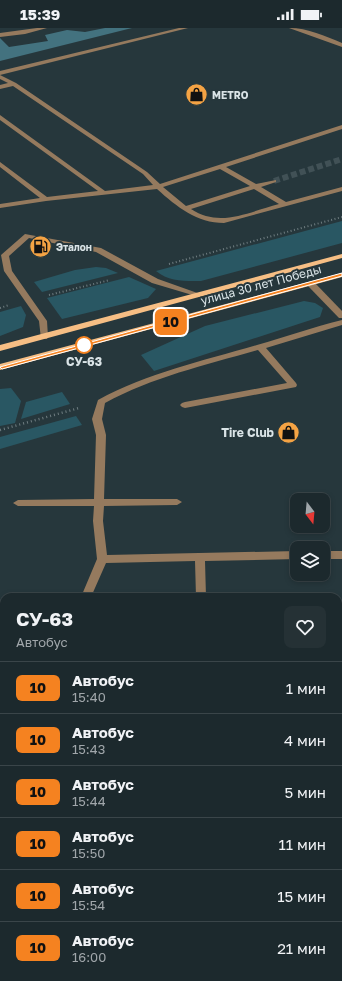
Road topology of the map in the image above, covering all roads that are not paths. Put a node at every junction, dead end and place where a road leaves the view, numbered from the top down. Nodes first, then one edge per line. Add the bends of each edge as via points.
1 (44, 28) edge
2 (185, 28) edge
3 (292, 28) edge
4 (0, 35) edge
5 (342, 45) edge
6 (0, 73) edge
7 (0, 77) edge
8 (14, 84) junction
9 (0, 88) edge
10 (0, 117) edge
11 (342, 128) edge
12 (0, 164) edge
13 (222, 167) junction
14 (274, 181) tunnel mouth
15 (158, 187) junction
16 (254, 188) junction
17 (342, 189) edge
18 (103, 192) junction
19 (46, 198) junction
20 (286, 205) junction
21 (0, 206) edge
22 (186, 208) junction
23 (342, 256) edge
24 (342, 274) edge
25 (311, 284) junction
26 (199, 295) junction
27 (342, 316) edge
28 (342, 322) edge
29 (44, 337) junction
30 (260, 347) junction
31 (0, 348) edge
32 (0, 367) edge
33 (185, 405) dead end
34 (100, 502) junction
35 (177, 502) dead end
36 (18, 503) dead end
37 (290, 555) edge
38 (330, 555) edge
39 (342, 555) edge
40 (200, 557) junction
41 (102, 559) junction
42 (88, 593) edge
43 (201, 593) edge

1 - 4 lane
2 - 6 lane
3 - 5 lane
7 - 8 lane
8 - 9 lane
8 - 15 lane via 145,173
10 - 18 lane
11 - 13 lane
12 - 19 lane
13 - 15 lane
13 - 16 lane
14 - 16 lane
15 - 18 lane
15 - 22 lane
16 - 20 lane
16 - 22 lane
17 - 20 lane
18 - 19 lane
19 - 21 lane
20 - 22 lane via 224,221 208,220
23 - 26 main road, улица 30 лет Победы
24 - 25 main road, улица 30 лет Победы
25 - 27 lane
25 - 32 main road, улица 30 лет Победы
26 - 29 main road, улица 30 лет Победы
26 - 29 lane via 155,281 98,250 28,236 5,255 8,271 44,321
28 - 30 lane
29 - 31 main road, улица 30 лет Победы
30 - 33 lane via 293,386
30 - 34 lane via 172,371 121,390 101,402 97,419 101,435
34 - 35 lane
34 - 36 lane
34 - 41 lane via 98,520
37 - 40 lane
38 - 39 lane
40 - 41 lane
40 - 43 lane
41 - 42 lane

